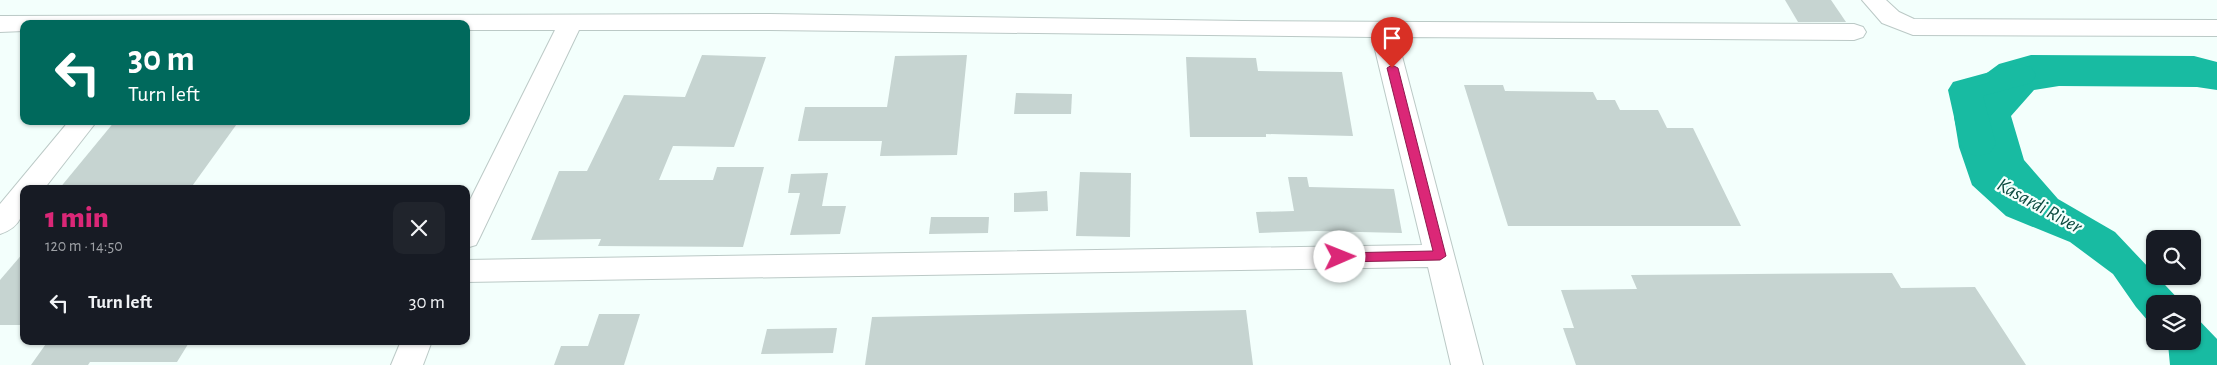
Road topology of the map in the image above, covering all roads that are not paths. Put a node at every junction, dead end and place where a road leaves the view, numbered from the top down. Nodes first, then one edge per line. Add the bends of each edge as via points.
1 (341, 0) edge
2 (1874, 0) edge
3 (772, 11) edge
4 (327, 20) edge
5 (470, 23) edge
6 (0, 24) edge
7 (20, 24) edge
8 (570, 24) junction
9 (2217, 28) edge
10 (1383, 31) junction
11 (1854, 32) dead end
12 (81, 125) edge
13 (31, 185) edge
14 (20, 199) edge
15 (0, 223) edge
16 (470, 230) edge
17 (1440, 256) junction
18 (470, 271) edge
19 (416, 345) edge
20 (406, 365) edge
21 (1467, 365) edge

1 - 4 street
2 - 9 street via 1883,14 1913,27
3 - 8 street
3 - 10 street
5 - 8 street
6 - 7 street
8 - 16 street
10 - 11 street
10 - 17 street
12 - 13 street
14 - 15 street
17 - 18 street
17 - 21 street
19 - 20 street

